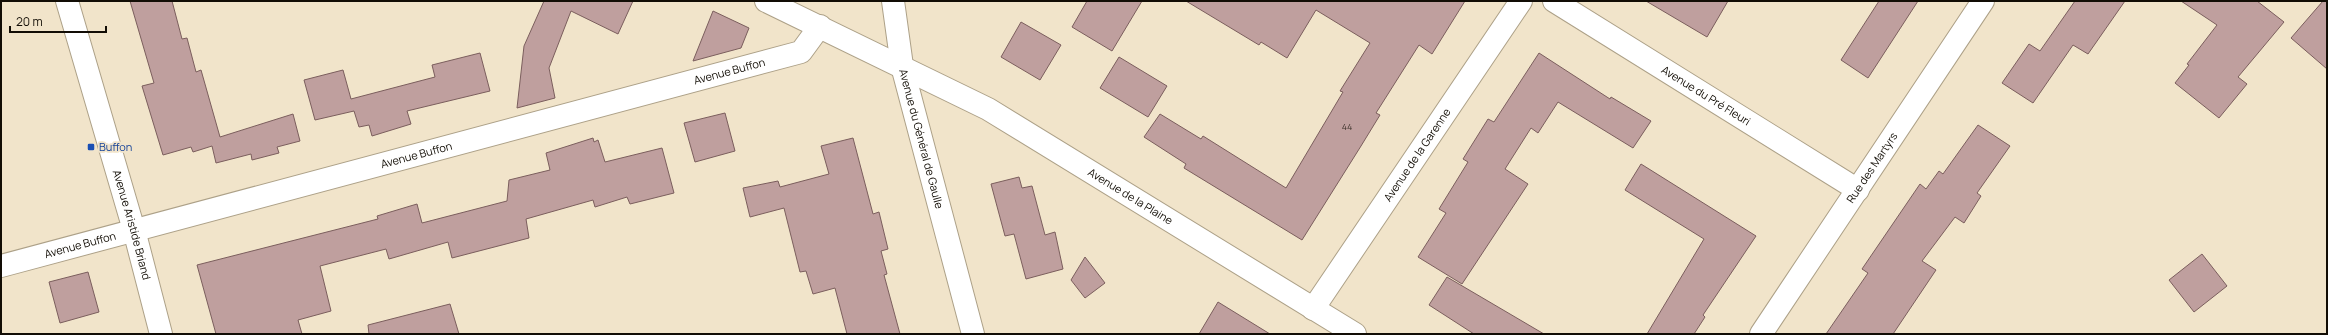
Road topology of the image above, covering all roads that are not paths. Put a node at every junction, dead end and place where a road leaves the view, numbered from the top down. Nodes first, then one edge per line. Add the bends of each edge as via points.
1 (67, 1) edge
2 (766, 1) edge
3 (893, 1) edge
4 (1521, 1) edge
5 (1554, 1) edge
6 (1983, 1) edge
7 (820, 26) junction
8 (902, 66) junction
9 (1858, 190) junction
10 (134, 230) junction
11 (1, 266) edge
12 (1313, 309) junction
13 (160, 334) edge
14 (973, 334) edge
15 (1355, 334) edge
16 (1761, 334) edge

1 - 10 street, Avenue Aristide Briand
2 - 7 street, Avenue du Général de Gaulle
3 - 8 street
4 - 12 street, Avenue de la Garenne
5 - 9 street, Avenue du Pré Fleuri
6 - 9 street, Rue des Martyrs
7 - 8 street, Avenue du Général de Gaulle
7 - 10 street, Avenue Buffon via 801,52
8 - 12 street, Avenue de la Plaine via 988,109
8 - 14 street, Avenue du Général de Gaulle
9 - 16 street, Rue des Martyrs
10 - 11 street, Avenue Buffon
10 - 13 street, Avenue Aristide Briand
12 - 15 street, Avenue de la Plaine

